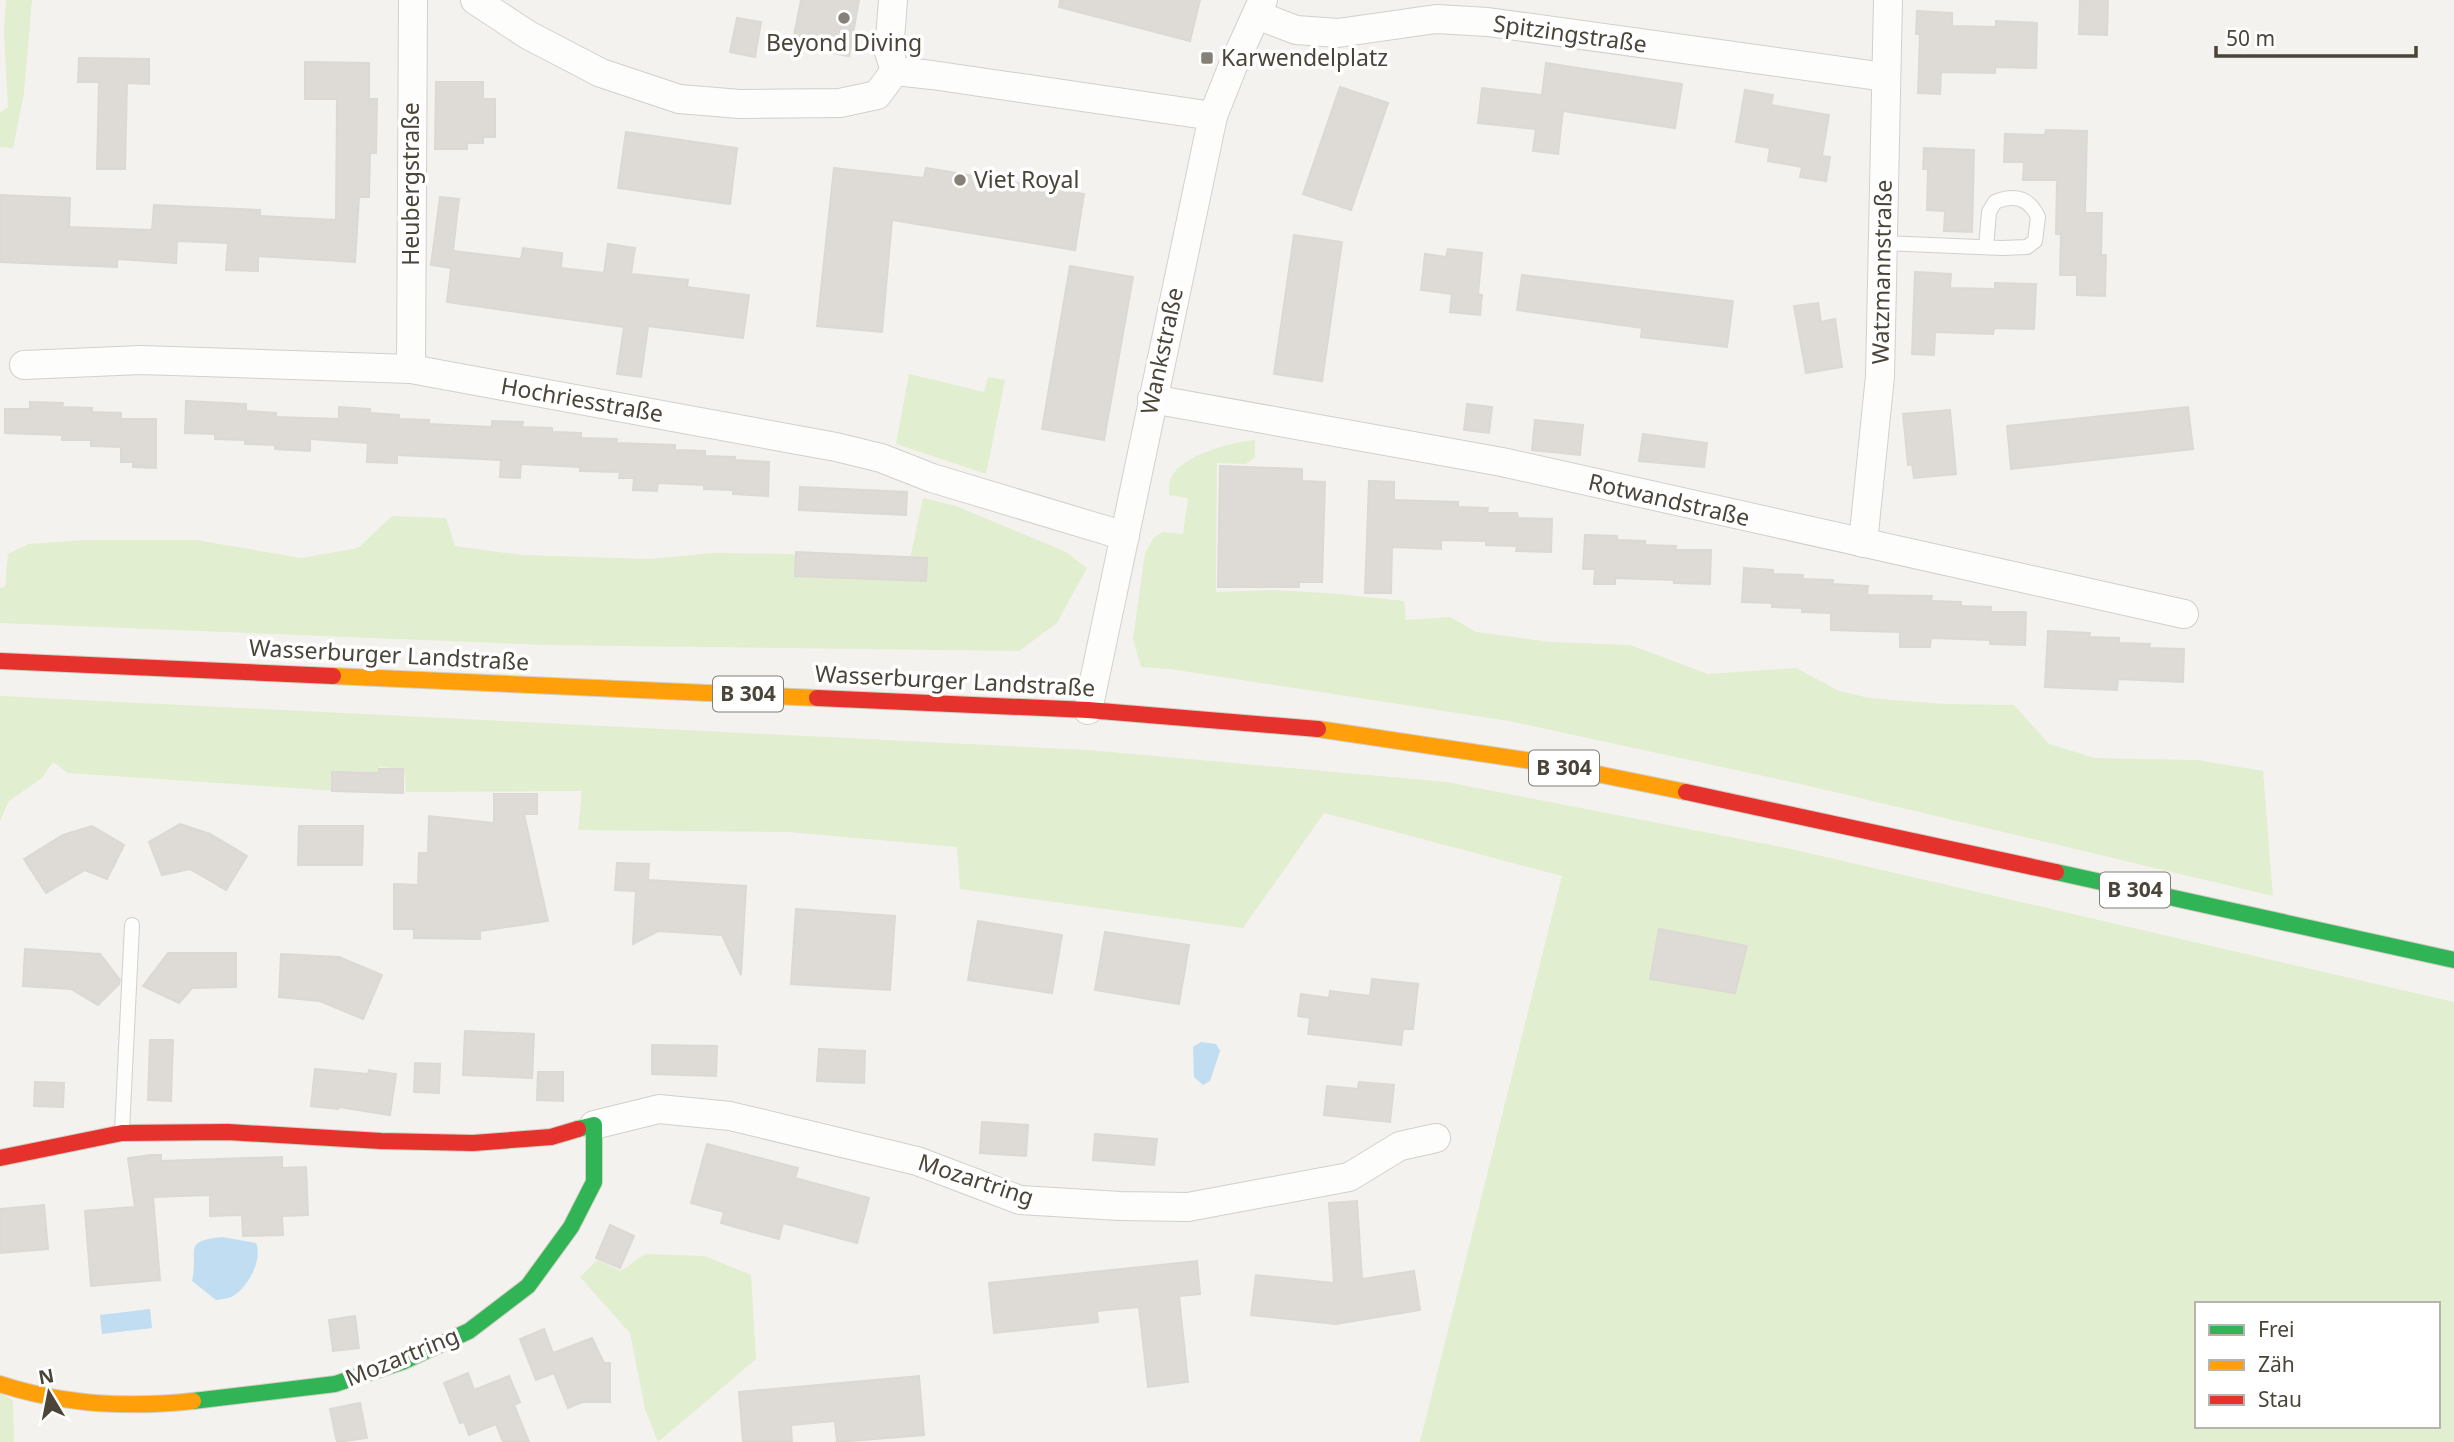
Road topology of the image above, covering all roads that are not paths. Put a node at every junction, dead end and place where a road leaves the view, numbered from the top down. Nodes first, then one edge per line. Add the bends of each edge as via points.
1 (413, 0) edge
2 (475, 0) edge
3 (893, 0) edge
4 (1888, 0) edge
5 (1260, 7) edge
6 (895, 71) junction
7 (1885, 77) junction
8 (1213, 116) junction
9 (1883, 243) junction
10 (1986, 247) junction
11 (24, 365) dead end
12 (411, 369) junction
13 (1152, 400) junction
14 (1125, 536) junction
15 (1863, 543) junction
16 (2184, 614) dead end
17 (0, 660) edge
18 (1088, 710) junction
19 (132, 925) dead end
20 (2454, 960) edge
21 (594, 1125) junction
22 (122, 1133) junction
23 (1436, 1138) dead end
24 (0, 1158) edge
25 (0, 1384) edge

1 - 12 street, Heubergstraße
2 - 6 street via 528,35 601,72 679,99 840,103 877,95
3 - 6 street via 889,52
4 - 7 street, Watzmannstraße
5 - 7 street, Spitzingstraße via 1296,30 1338,33 1436,19 1488,22
5 - 8 street, Wankstraße
6 - 8 street
7 - 9 street, Watzmannstraße
8 - 13 street, Wankstraße
9 - 10 lane
9 - 15 street, Watzmannstraße via 1880,376
10 - 10 lane via 2027,247 2035,242 2038,217 2028,202 2014,197 1995,202 1989,212
11 - 12 street, Hochriesstraße via 141,360
12 - 14 street, Hochriesstraße via 836,447
13 - 14 street, Wankstraße
13 - 15 street, Rotwandstraße via 1502,462
14 - 18 street, Wankstraße
15 - 16 street, Rotwandstraße
17 - 18 main road, Wasserburger Landstraße / B 304
18 - 20 main road, Wasserburger Landstraße / B 304 via 1310,728 1525,760 1816,819
19 - 22 lane
21 - 22 main road, Mozartring via 551,1137 473,1143 228,1132
21 - 23 street, Mozartring via 659,1109 730,1116 917,1161 1020,1200 1120,1206 1188,1207 1349,1177 1400,1146
21 - 25 main road, Mozartring via 594,1182 571,1227 528,1286 469,1331 402,1362 335,1384 181,1402 104,1404 30,1394
22 - 24 main road, Mozartring

